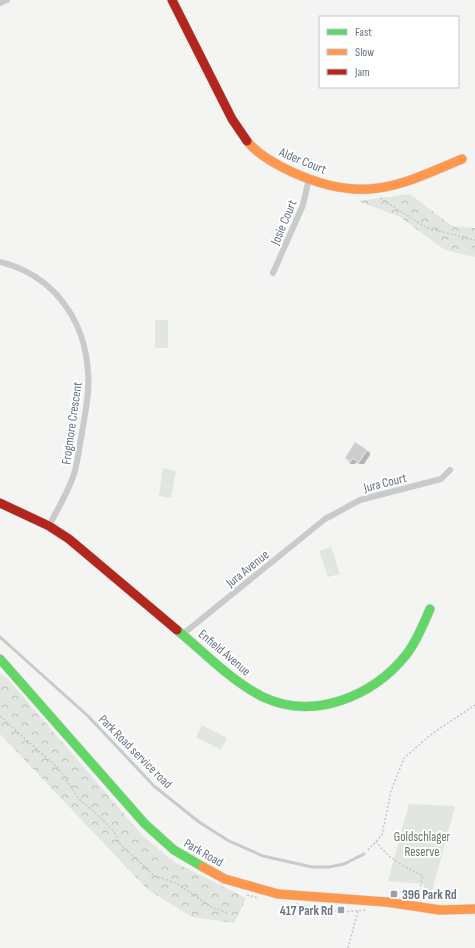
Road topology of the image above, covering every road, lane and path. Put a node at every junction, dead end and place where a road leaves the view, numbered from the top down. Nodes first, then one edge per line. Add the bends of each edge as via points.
1 (7, 0) edge
2 (172, 0) edge
3 (0, 3) edge
4 (462, 159) dead end
5 (309, 178) junction
6 (380, 198) dead end
7 (475, 240) edge
8 (0, 262) edge
9 (273, 274) dead end
10 (450, 470) dead end
11 (0, 503) edge
12 (325, 518) joint
13 (49, 526) junction
14 (430, 609) dead end
15 (183, 634) junction
16 (0, 638) edge
17 (0, 659) edge
18 (475, 705) edge
19 (0, 716) edge
20 (376, 841) junction
21 (364, 854) joint
22 (361, 900) junction
23 (416, 907) junction
24 (475, 909) edge
25 (228, 913) dead end
26 (348, 948) edge

1 - 3 street
2 - 5 street, Alder Court via 238,131 281,168
4 - 5 street, Alder Court via 404,184 380,189 342,188
5 - 9 street, Josie Court via 304,205
6 - 7 path via 427,228
8 - 13 street, Frogmore Crescent via 38,279 61,299 79,327 87,355 88,392 75,470
10 - 12 street, Jura Court via 441,479 360,500
11 - 13 street, Enfield Avenue
12 - 15 street, Jura Avenue
13 - 15 street, Enfield Avenue via 81,548
14 - 15 street, Enfield Avenue via 406,655 385,677 363,693 329,705 298,706 270,700 242,684
16 - 21 lane, Park Road service road via 88,716 154,786 199,822 229,841 263,856 312,867 344,864
17 - 22 street, Park Road via 145,824 174,850 225,879 278,894
18 - 20 path via 433,733 404,758 391,791 382,835
19 - 25 path via 59,768 80,799 114,832 120,844 146,868 156,876 176,882 213,908
20 - 21 path
20 - 23 path via 384,852 423,876
22 - 23 street, Park Road
22 - 26 path
23 - 24 street, Park Road via 440,910

